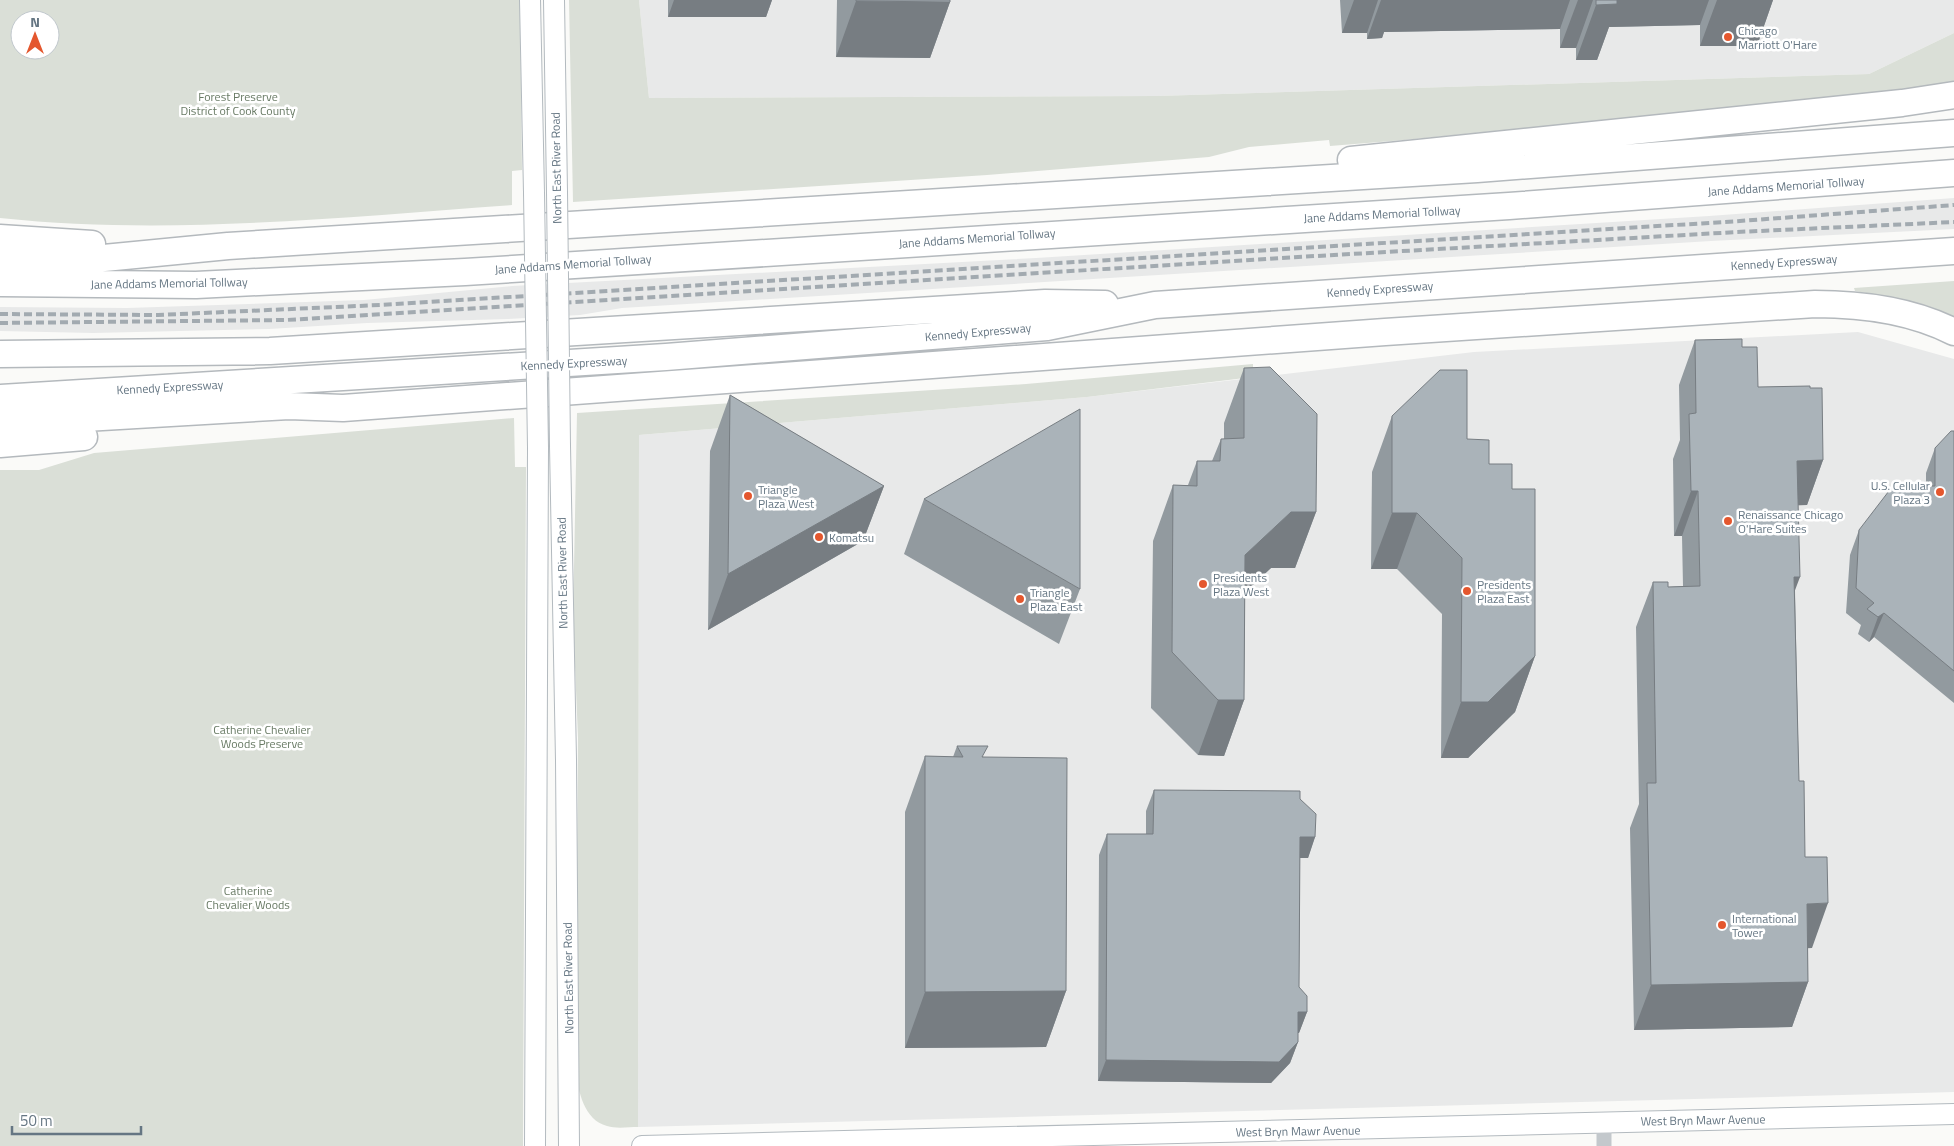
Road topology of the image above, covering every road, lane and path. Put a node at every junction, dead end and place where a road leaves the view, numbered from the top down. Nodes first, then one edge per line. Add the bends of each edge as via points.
1 (530, 0) edge
2 (554, 0) edge
3 (1954, 94) edge
4 (1954, 133) edge
5 (1954, 174) edge
6 (1163, 187) junction
7 (0, 238) edge
8 (228, 246) junction
9 (1954, 251) edge
10 (0, 262) edge
11 (0, 283) edge
12 (1155, 305) junction
13 (1954, 332) edge
14 (0, 354) edge
15 (0, 398) edge
16 (343, 408) junction
17 (0, 423) edge
18 (0, 444) edge
19 (1954, 1114) edge
20 (1604, 1123) junction
21 (1081, 1141) edge
22 (535, 1146) edge
23 (569, 1146) edge
24 (642, 1146) edge
25 (1604, 1146) edge

1 - 22 main road, North East River Road, bridge via 538,448
2 - 23 main road, North East River Road, bridge
3 - 6 highway via 1902,103 1366,158
4 - 6 highway via 1477,169
5 - 11 highway, Jane Addams Memorial Tollway via 1509,206 465,272 196,285
6 - 8 highway
7 - 8 highway
8 - 10 highway via 73,261
9 - 12 highway, Kennedy Expressway
12 - 14 highway via 1045,303 270,351
12 - 15 highway, Kennedy Expressway via 1047,327 666,357
13 - 16 highway via 1907,314 1855,304 1815,304
16 - 17 highway via 289,406
16 - 18 highway via 294,417
19 - 20 main road, West Bryn Mawr Avenue
20 - 21 main road, West Bryn Mawr Avenue
20 - 25 street
21 - 24 main road, West Bryn Mawr Avenue

